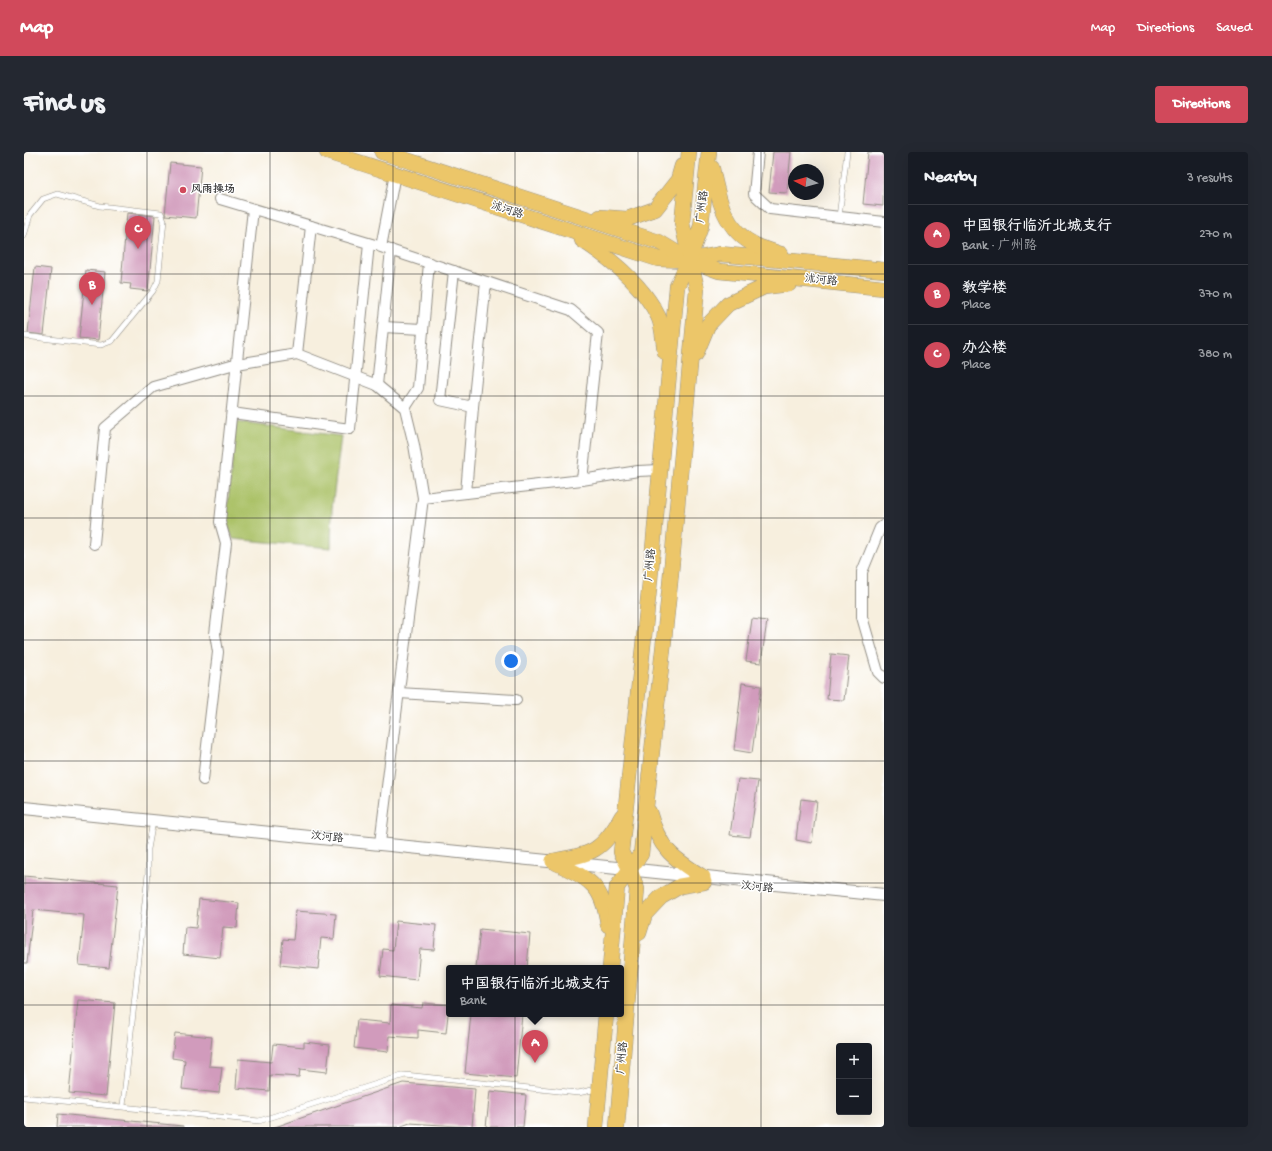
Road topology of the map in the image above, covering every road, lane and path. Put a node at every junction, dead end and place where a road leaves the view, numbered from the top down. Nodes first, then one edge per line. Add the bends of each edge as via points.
1 (327, 152) edge
2 (382, 152) edge
3 (688, 152) edge
4 (709, 152) edge
5 (758, 152) edge
6 (847, 152) edge
7 (395, 174) junction
8 (220, 199) dead end
9 (253, 209) junction
10 (577, 216) junction
11 (839, 217) junction
12 (884, 222) edge
13 (312, 226) junction
14 (566, 230) junction
15 (24, 231) edge
16 (24, 236) edge
17 (369, 244) junction
18 (386, 249) junction
19 (689, 260) junction
20 (429, 263) junction
21 (811, 263) junction
22 (884, 270) edge
23 (454, 271) junction
24 (814, 280) junction
25 (486, 282) junction
26 (884, 288) edge
27 (383, 327) junction
28 (423, 329) junction
29 (24, 336) edge
30 (297, 354) junction
31 (237, 364) junction
32 (689, 372) junction
33 (668, 374) junction
34 (355, 377) junction
35 (377, 385) junction
36 (405, 408) junction
37 (473, 408) junction
38 (232, 413) junction
39 (660, 470) junction
40 (582, 480) junction
41 (466, 493) junction
42 (423, 498) junction
43 (884, 525) edge
44 (94, 544) dead end
45 (884, 678) edge
46 (399, 693) junction
47 (516, 700) dead end
48 (203, 780) dead end
49 (647, 803) junction
50 (24, 808) edge
51 (625, 810) junction
52 (153, 820) junction
53 (380, 842) junction
54 (553, 861) junction
55 (630, 870) junction
56 (703, 879) junction
57 (884, 895) edge
58 (884, 901) edge
59 (612, 952) junction
60 (632, 957) junction
61 (610, 965) edge
62 (606, 1017) edge
63 (600, 1089) junction
64 (24, 1097) edge
65 (123, 1106) junction
66 (596, 1127) edge
67 (617, 1127) edge

1 - 7 main road, 沭河路
2 - 10 main road, 沭河路
3 - 10 main road via 678,180 655,209 627,219
3 - 19 main road, 广州路 via 682,223
4 - 19 main road, 广州路 via 701,226
4 - 21 main road via 718,199 730,226 755,245
5 - 11 street via 754,194 770,209
6 - 11 lane
7 - 14 main road, 沭河路
7 - 18 street
8 - 9 street
9 - 13 street
9 - 31 street
10 - 19 main road, 沭河路 via 659,242
11 - 12 street
13 - 17 street
13 - 30 street
14 - 19 main road, 沭河路 via 658,258
14 - 33 main road via 609,258 642,293 659,317
15 - 16 lane
15 - 29 lane via 30,215 43,199 57,194 100,206 161,213 164,220 158,281 153,291 112,341 101,345
17 - 18 street
17 - 34 street
18 - 20 street
18 - 27 street
19 - 21 main road, 沭河路 via 720,254
19 - 24 main road, 沭河路 via 719,271
19 - 32 main road, 广州路 via 697,289
19 - 33 main road, 广州路 via 677,286
20 - 23 street
20 - 28 street
21 - 22 main road, 沭河路
23 - 25 street
23 - 37 street via 440,400
24 - 26 main road, 沭河路
24 - 32 main road via 764,287 728,304 708,325
25 - 37 street
25 - 40 street via 571,310 598,333
27 - 28 street
27 - 35 street
28 - 36 street via 418,388
30 - 31 street
30 - 34 street
31 - 38 street
31 - 44 street via 153,387 105,428
32 - 49 main road, 广州路
33 - 39 main road, 广州路
34 - 35 street
34 - 38 street via 350,429
35 - 36 street
36 - 42 street
37 - 41 street
38 - 48 street via 220,522 226,543 215,634 218,652
39 - 40 street
39 - 51 main road, 广州路
40 - 41 street
41 - 42 street
42 - 46 street
43 - 45 street via 880,528 862,572 862,618 878,672
46 - 47 street
46 - 53 street
49 - 55 main road, 广州路 via 641,854
49 - 56 main road via 654,832 667,850
50 - 52 street, 汶河路
51 - 54 main road via 613,832 601,846 584,855
51 - 55 main road, 广州路 via 621,852
52 - 53 street, 汶河路
52 - 65 lane
53 - 54 street, 汶河路
54 - 55 street, 汶河路
54 - 59 main road via 584,877 599,890 605,906
55 - 56 street, 汶河路
55 - 59 main road, 广州路 via 617,887
55 - 60 main road, 广州路 via 637,889
56 - 57 street, 汶河路
56 - 58 street, 汶河路
56 - 60 main road via 680,886 661,897 645,914
59 - 61 main road, 广州路
60 - 67 main road, 广州路
62 - 63 main road, 广州路
63 - 65 lane via 578,1093 405,1075 258,1121
63 - 66 main road, 广州路
64 - 65 lane

